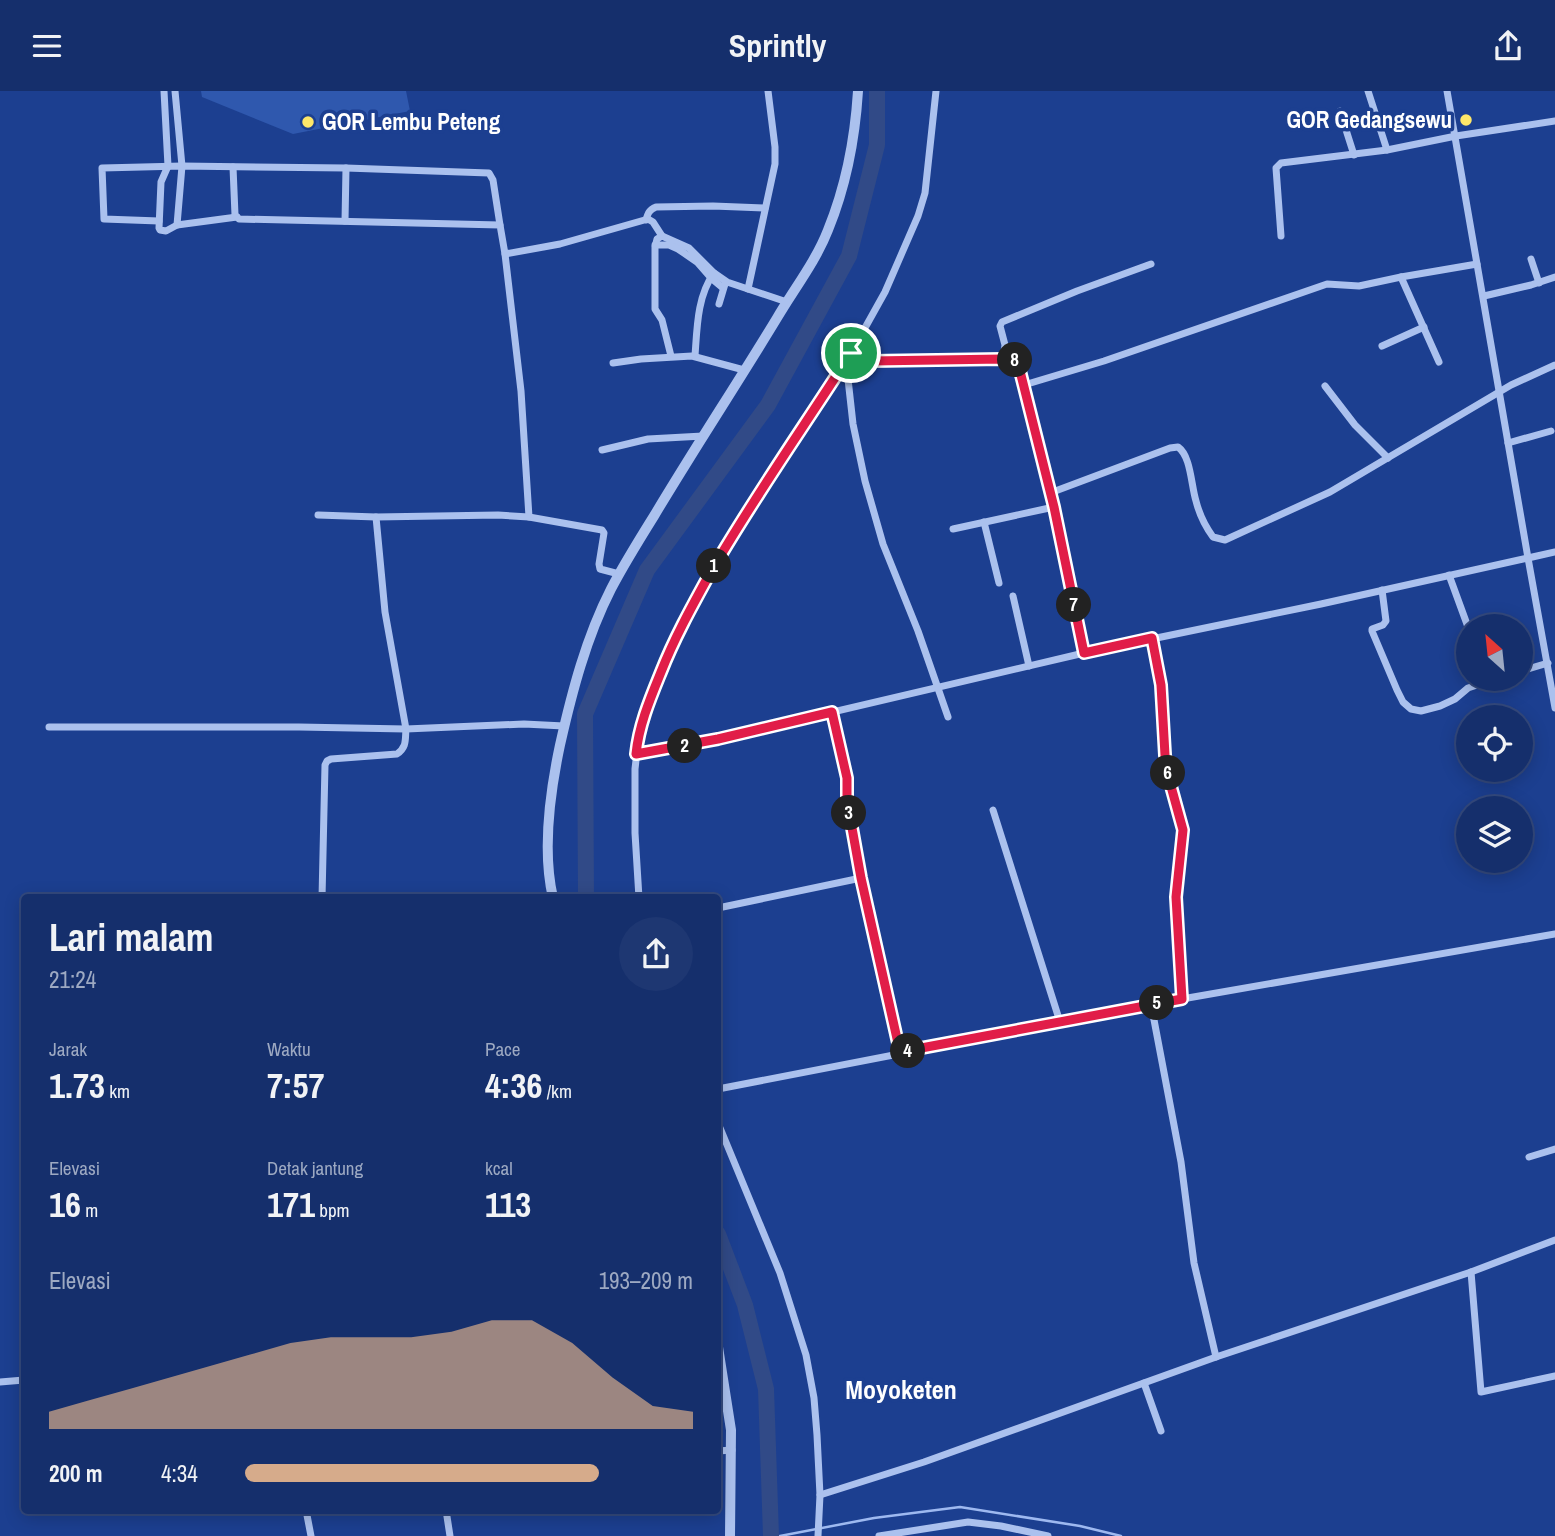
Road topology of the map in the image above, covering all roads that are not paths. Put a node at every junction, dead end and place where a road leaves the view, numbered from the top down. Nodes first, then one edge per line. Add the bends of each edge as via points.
1 (164, 91) edge
2 (175, 91) edge
3 (768, 91) edge
4 (858, 91) edge
5 (936, 91) edge
6 (1368, 91) edge
7 (1447, 91) edge
8 (177, 106) junction
9 (166, 107) junction
10 (1340, 111) dead end
11 (1555, 121) edge
12 (1456, 136) junction
13 (1387, 150) junction
14 (1354, 155) junction
15 (168, 166) junction
16 (182, 166) junction
17 (233, 167) junction
18 (346, 168) junction
19 (765, 208) junction
20 (237, 218) junction
21 (646, 219) junction
22 (159, 221) junction
23 (345, 221) junction
24 (177, 225) junction
25 (500, 225) junction
26 (662, 236) junction
27 (1281, 236) dead end
28 (655, 245) junction
29 (505, 254) junction
30 (1531, 258) dead end
31 (1151, 264) dead end
32 (1477, 264) junction
33 (712, 276) junction
34 (1401, 277) junction
35 (1555, 277) edge
36 (1539, 283) junction
37 (725, 285) junction
38 (748, 289) junction
39 (1484, 296) junction
40 (787, 302) junction
41 (719, 304) dead end
42 (1424, 327) junction
43 (1382, 346) dead end
44 (851, 353) junction
45 (671, 356) junction
46 (695, 356) junction
47 (1003, 359) junction
48 (846, 361) junction
49 (1439, 362) dead end
50 (613, 363) dead end
51 (1555, 365) edge
52 (744, 370) junction
53 (1024, 385) junction
54 (1325, 386) dead end
55 (1500, 392) junction
56 (1551, 432) dead end
57 (703, 436) junction
58 (1508, 443) junction
59 (602, 450) dead end
60 (1388, 458) junction
61 (1050, 493) junction
62 (1054, 507) junction
63 (318, 515) dead end
64 (376, 517) junction
65 (529, 517) junction
66 (984, 522) junction
67 (953, 529) dead end
68 (1555, 552) edge
69 (1528, 558) junction
70 (619, 574) junction
71 (1449, 575) junction
72 (999, 583) dead end
73 (1382, 590) junction
74 (1013, 596) dead end
75 (1463, 614) edge
76 (1152, 638) junction
77 (1084, 653) junction
78 (1548, 663) junction
79 (1029, 666) junction
80 (1533, 667) edge
81 (936, 687) junction
82 (1464, 691) edge
83 (1555, 708) edge
84 (832, 712) junction
85 (948, 717) dead end
86 (564, 726) junction
87 (49, 727) dead end
88 (406, 729) junction
89 (636, 754) junction
90 (993, 810) dead end
91 (861, 878) junction
92 (322, 894) edge
93 (552, 894) edge
94 (639, 894) edge
95 (721, 907) edge
96 (1555, 934) edge
97 (1182, 999) junction
98 (1151, 1005) junction
99 (1060, 1022) junction
100 (900, 1052) junction
101 (721, 1088) edge
102 (721, 1130) edge
103 (1555, 1149) edge
104 (1529, 1157) dead end
105 (1555, 1241) edge
106 (1471, 1272) junction
107 (1216, 1357) junction
108 (721, 1368) edge
109 (1555, 1376) edge
110 (21, 1380) edge
111 (0, 1382) edge
112 (1144, 1383) junction
113 (1161, 1431) dead end
114 (732, 1450) junction
115 (721, 1451) edge
116 (820, 1495) junction
117 (307, 1514) edge
118 (447, 1514) edge
119 (311, 1536) edge
120 (450, 1536) edge
121 (730, 1536) edge
122 (818, 1536) edge
123 (879, 1536) edge
124 (1048, 1536) edge

1 - 9 street
2 - 8 street
3 - 19 street via 775,157
4 - 40 street via 853,146 831,223
5 - 44 street via 923,203 893,276
6 - 13 street
7 - 12 street
8 - 9 street
8 - 16 street
9 - 15 street
10 - 14 street
11 - 12 street
12 - 13 street
12 - 32 street
13 - 14 street
14 - 27 street via 1278,164
15 - 16 street
15 - 22 street via 161,182
15 - 22 street via 102,168 104,219
16 - 17 street
16 - 24 street
17 - 18 street
17 - 20 street
18 - 23 street
18 - 25 street via 489,173
19 - 21 street via 656,207
19 - 38 street
20 - 23 street
20 - 24 street
21 - 26 street
21 - 29 street via 560,244
22 - 24 street via 163,231
23 - 25 street
25 - 29 street
26 - 28 street
26 - 33 street via 689,248
28 - 33 street via 678,249
28 - 45 street via 654,309 662,320
29 - 65 street
30 - 36 street
31 - 47 street via 1002,322
32 - 34 street
32 - 39 street
33 - 37 street
33 - 46 street via 700,306
34 - 42 street
34 - 53 street via 1359,286 1315,288
35 - 36 street
36 - 39 street
37 - 38 street
37 - 41 street
38 - 40 street
39 - 55 street
40 - 52 street
42 - 43 street
42 - 49 street
44 - 47 street via 871,361
44 - 48 street
45 - 46 street
45 - 50 street
46 - 52 street
47 - 53 street via 1017,361
48 - 81 street via 865,481 883,544
48 - 89 street via 753,502 685,619 645,712
51 - 55 street
52 - 57 street
53 - 61 street
54 - 60 street
55 - 58 street
55 - 60 street
56 - 58 street
57 - 59 street via 648,439
57 - 70 street
58 - 69 street
60 - 61 street via 1305,504 1225,540 1213,537 1209,530 1195,498 1185,453 1178,447
61 - 62 street
62 - 66 street
62 - 77 street
63 - 64 street
64 - 65 street
64 - 88 street via 385,613
65 - 70 street via 602,530 600,567
66 - 67 street
66 - 72 street
68 - 69 street
69 - 71 street
69 - 78 street
70 - 86 street via 586,650
71 - 73 street
71 - 75 street
73 - 76 street
73 - 82 street via 1386,621 1372,631 1407,706 1431,708
74 - 79 street
76 - 77 street
76 - 97 street via 1161,685 1167,767 1183,830 1176,897
77 - 79 street
78 - 80 street
78 - 83 street
79 - 81 street
81 - 84 street
81 - 85 street
84 - 89 street
84 - 91 street
86 - 88 street
86 - 93 street via 551,804
87 - 88 street
88 - 92 street via 405,745 397,754 327,761
89 - 94 street
90 - 99 street
91 - 95 street
91 - 100 street
96 - 97 street
97 - 98 street
98 - 99 street
98 - 107 street via 1181,1162 1194,1263
99 - 100 street
100 - 101 street
102 - 116 street via 801,1336 814,1398
103 - 104 street
105 - 106 street
106 - 107 street
106 - 109 street via 1481,1392
107 - 112 street
108 - 114 street
110 - 111 street
112 - 113 street
112 - 116 street
114 - 115 street
114 - 121 street
116 - 122 street
117 - 119 street
118 - 120 street
123 - 124 street via 968,1522

